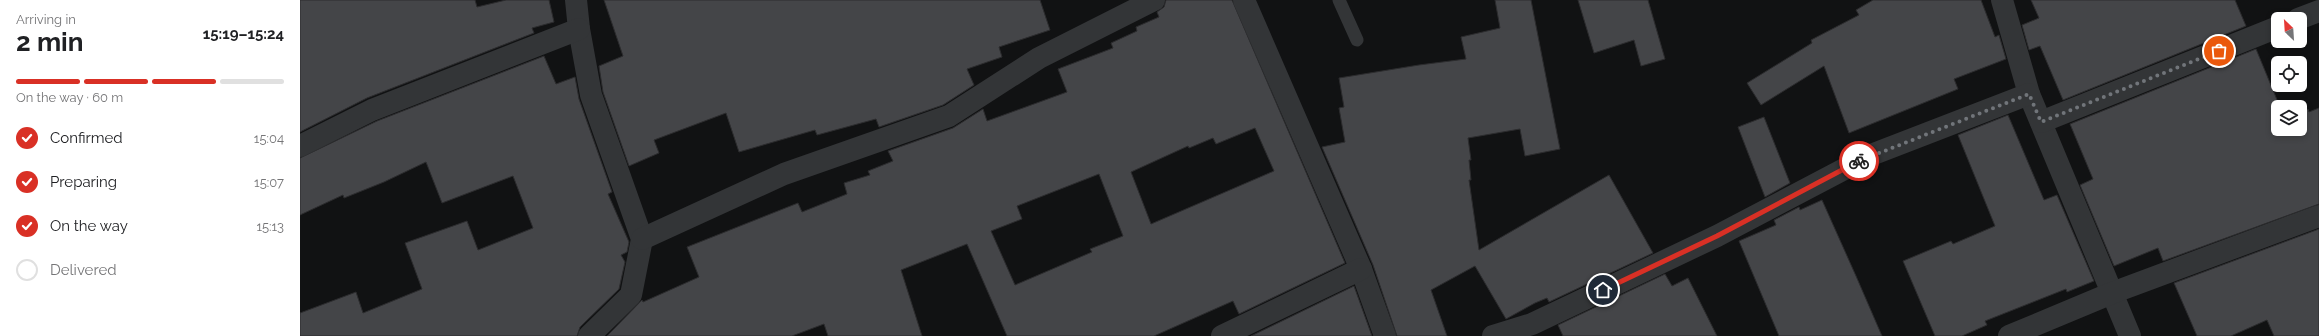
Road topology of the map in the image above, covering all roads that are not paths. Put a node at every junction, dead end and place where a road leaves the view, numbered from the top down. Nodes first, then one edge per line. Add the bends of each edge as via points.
1 (576, 0) edge
2 (1154, 0) edge
3 (1244, 0) edge
4 (1339, 0) edge
5 (2002, 0) edge
6 (2319, 10) edge
7 (2307, 15) edge
8 (579, 29) junction
9 (2271, 30) edge
10 (1357, 40) dead end
11 (2029, 94) junction
12 (2041, 122) junction
13 (300, 146) edge
14 (2319, 216) edge
15 (642, 239) junction
16 (1361, 269) junction
17 (2112, 293) junction
18 (1534, 330) edge
19 (589, 336) edge
20 (1222, 336) edge
21 (1385, 336) edge
22 (1493, 336) edge
23 (2009, 336) edge
24 (2130, 336) edge

1 - 8 street
2 - 15 street via 1039,58 949,116 784,174
3 - 16 street
4 - 10 lane
5 - 11 street
6 - 7 street
8 - 13 street via 372,110
8 - 15 street via 591,95
9 - 12 street
11 - 12 street
11 - 18 street via 1871,155
12 - 17 street
14 - 17 street
15 - 19 street via 631,295
16 - 20 street
16 - 21 street
17 - 23 street
17 - 24 street
18 - 22 street

